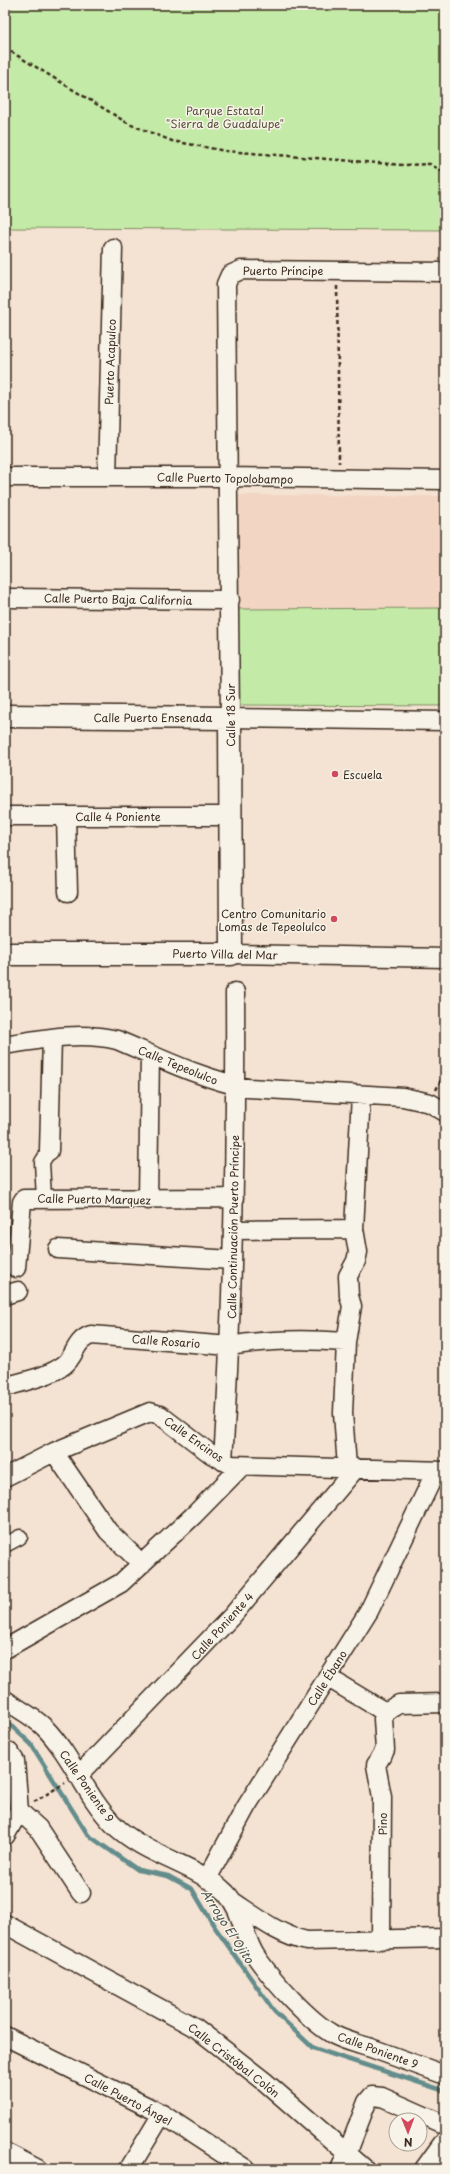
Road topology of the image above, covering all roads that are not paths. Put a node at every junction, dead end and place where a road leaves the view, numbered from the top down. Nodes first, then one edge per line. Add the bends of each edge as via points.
1 (113, 248) dead end
2 (445, 272) edge
3 (107, 476) junction
4 (5, 477) edge
5 (228, 477) junction
6 (445, 480) edge
7 (5, 598) edge
8 (230, 600) junction
9 (5, 716) edge
10 (230, 718) junction
11 (445, 721) edge
12 (5, 816) edge
13 (231, 816) junction
14 (66, 817) junction
15 (68, 892) dead end
16 (5, 954) edge
17 (231, 954) junction
18 (445, 958) edge
19 (235, 992) dead end
20 (52, 1038) junction
21 (5, 1045) edge
22 (150, 1054) junction
23 (236, 1086) junction
24 (362, 1095) junction
25 (445, 1112) edge
26 (49, 1151) joint
27 (44, 1198) junction
28 (234, 1198) junction
29 (148, 1200) junction
30 (354, 1229) junction
31 (233, 1230) junction
32 (58, 1249) dead end
33 (232, 1260) junction
34 (16, 1268) dead end
35 (346, 1342) junction
36 (230, 1346) junction
37 (5, 1387) edge
38 (54, 1452) junction
39 (223, 1461) junction
40 (242, 1466) junction
41 (352, 1468) junction
42 (441, 1471) edge
43 (5, 1477) edge
44 (20, 1537) dead end
45 (5, 1545) edge
46 (142, 1564) junction
47 (5, 1649) edge
48 (327, 1677) junction
49 (5, 1700) edge
50 (445, 1702) edge
51 (385, 1712) junction
52 (10, 1752) dead end
53 (78, 1776) junction
54 (19, 1811) junction
55 (5, 1836) edge
56 (207, 1879) junction
57 (81, 1893) dead end
58 (232, 1901) junction
59 (5, 1924) edge
60 (445, 1938) edge
61 (381, 1940) junction
62 (5, 2036) edge
63 (445, 2075) edge
64 (162, 2114) junction
65 (445, 2125) edge
66 (445, 2140) edge
67 (5, 2152) edge
68 (343, 2162) edge
69 (244, 2168) edge
70 (38, 2169) edge
71 (130, 2169) edge
72 (365, 2169) edge
73 (424, 2169) edge

1 - 3 street, Puerto Acapulco
2 - 5 street, Puerto Príncipe via 234,271 227,279
3 - 4 street, Calle Puerto Topolobampo
3 - 5 street, Calle Puerto Topolobampo
5 - 6 street, Calle Puerto Topolobampo
5 - 8 street, Calle 18 Sur
7 - 8 street, Calle Puerto Baja California
8 - 10 street, Calle 18 Sur
9 - 10 street, Calle Puerto Ensenada
10 - 11 street, Calle Puerto Ensenada
10 - 13 street, Calle 18 Sur
12 - 14 street, Calle 4 Poniente
13 - 14 street, Calle 4 Poniente
13 - 17 street, Calle 18 Sur
14 - 15 street
16 - 17 street, Puerto Villa del Mar
17 - 18 street, Puerto Villa del Mar
19 - 23 street, Calle Continuación Puerto Príncipe
20 - 21 street, Calle Tepeolulco
20 - 22 street, Calle Tepeolulco via 105,1037
20 - 26 street
22 - 23 street, Calle Tepeolulco via 215,1081
22 - 29 street
23 - 24 street, Calle Tepeolulco
23 - 28 street, Calle Continuación Puerto Príncipe
24 - 25 street, Calle Tepeolulco via 417,1100 430,1103
24 - 30 street
26 - 27 street via 42,1162
27 - 29 street, Calle Puerto Marquez
27 - 34 street, Calle Puerto Marquez via 22,1200
28 - 29 street, Calle Puerto Marquez
28 - 31 street, Calle Continuación Puerto Príncipe
30 - 31 street
30 - 35 street via 358,1252 348,1276 352,1306
31 - 33 street, Calle Continuación Puerto Príncipe
32 - 33 street
33 - 36 street, Calle Continuación Puerto Príncipe
35 - 36 street, Calle Rosario via 304,1339
35 - 41 street via 343,1413
36 - 37 street, Calle Rosario via 90,1335 82,1338 66,1364
36 - 39 street, Calle Continuación Puerto Príncipe
38 - 39 street, Calle Encinos via 150,1412 160,1415
38 - 43 street, Calle Encinos
38 - 46 street via 108,1531
39 - 40 street, Calle Encinos
40 - 41 street, Calle Encinos
40 - 46 street
41 - 42 street, Calle Encinos
41 - 53 street, Calle Poniente 4 via 232,1616
42 - 48 street, Calle Ébano via 382,1588
44 - 45 street
46 - 47 street via 100,1596
48 - 51 street
48 - 56 street, Calle Ébano via 246,1807
49 - 53 street, Calle Poniente 9 via 44,1727 57,1742
50 - 51 street via 399,1704
51 - 61 street, Pino via 385,1750 376,1766 382,1797
52 - 54 street via 15,1762
53 - 56 street, Calle Poniente 9 via 106,1815 124,1834
54 - 55 street
54 - 57 street via 38,1828
56 - 58 street, Calle Poniente 9 via 216,1884
58 - 61 street via 267,1924 297,1939
58 - 63 street, Calle Poniente 9 via 258,1960 318,2024 347,2041
59 - 68 street, Calle Cristóbal Colón via 196,2028 264,2081
60 - 61 street
62 - 64 street, Calle Puerto Ángel
64 - 69 street, Calle Puerto Ángel
64 - 71 street
65 - 68 street via 382,2097 372,2096 367,2102
66 - 73 street
67 - 70 street
68 - 72 street, Calle Cristóbal Colón

